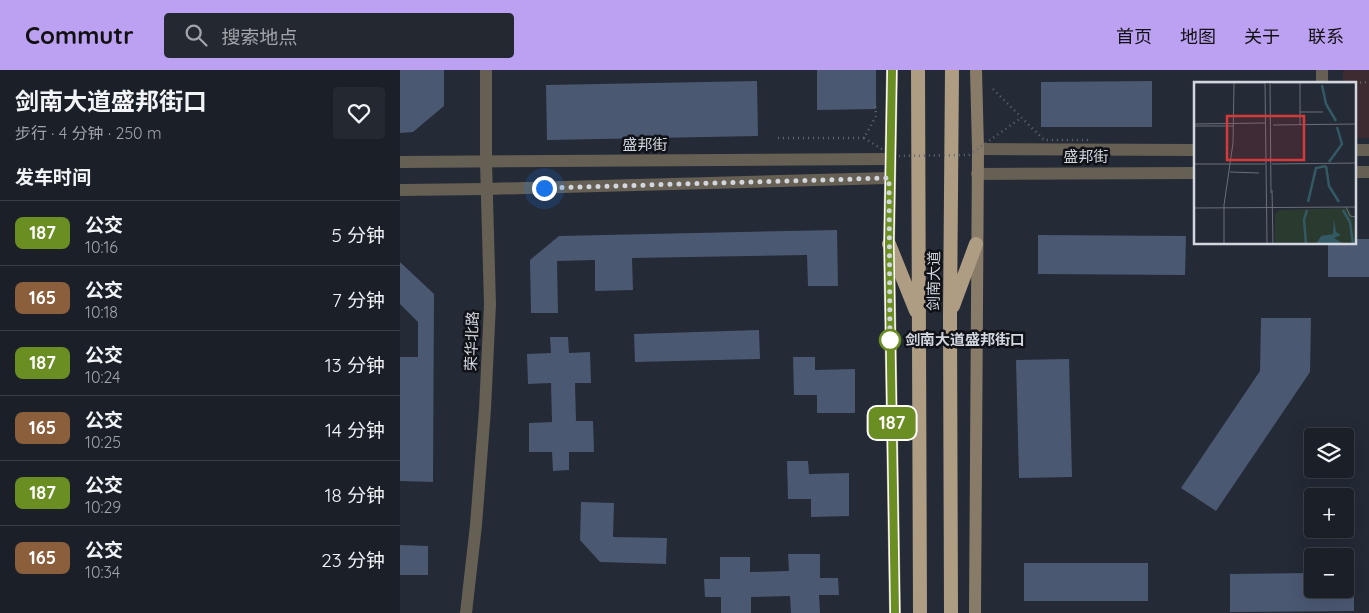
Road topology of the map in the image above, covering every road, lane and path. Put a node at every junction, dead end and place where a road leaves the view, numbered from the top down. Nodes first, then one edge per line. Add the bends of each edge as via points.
1 (486, 70) edge
2 (892, 70) edge
3 (918, 70) edge
4 (952, 70) edge
5 (976, 70) edge
6 (1369, 82) edge
7 (1356, 83) edge
8 (993, 89) dead end
9 (875, 102) dead end
10 (1021, 118) junction
11 (778, 138) dead end
12 (864, 138) junction
13 (1091, 140) dead end
14 (978, 150) junction
15 (1194, 150) edge
16 (1356, 150) edge
17 (1369, 150) edge
18 (890, 159) junction
19 (400, 162) edge
20 (486, 162) junction
21 (1356, 172) edge
22 (1369, 172) edge
23 (1194, 173) edge
24 (977, 174) junction
25 (889, 178) junction
26 (486, 189) junction
27 (400, 190) edge
28 (889, 244) junction
29 (976, 244) junction
30 (950, 317) junction
31 (919, 318) junction
32 (466, 613) edge
33 (895, 613) edge
34 (920, 613) edge
35 (951, 613) edge
36 (974, 613) edge

1 - 20 street, 荣华北路
2 - 18 main road
3 - 31 highway, 剑南大道
4 - 30 highway, 剑南大道
5 - 14 main road
6 - 7 path
8 - 10 path, bridge
9 - 12 path via 876,116
10 - 12 path, bridge via 969,155 893,156
10 - 13 path, bridge via 1044,140
11 - 12 path
14 - 15 street, 盛邦街
14 - 24 main road
16 - 17 street
18 - 20 street, 盛邦街
18 - 25 main road
19 - 20 street, 盛邦街
20 - 26 street, 荣华北路
21 - 22 street
23 - 24 street, 盛邦街
24 - 29 main road
25 - 26 street
25 - 28 main road
26 - 27 street
26 - 32 street, 荣华北路 via 490,304 486,409
28 - 31 highway
28 - 33 main road
29 - 30 highway
29 - 36 main road
30 - 35 highway, 剑南大道
31 - 34 highway, 剑南大道

